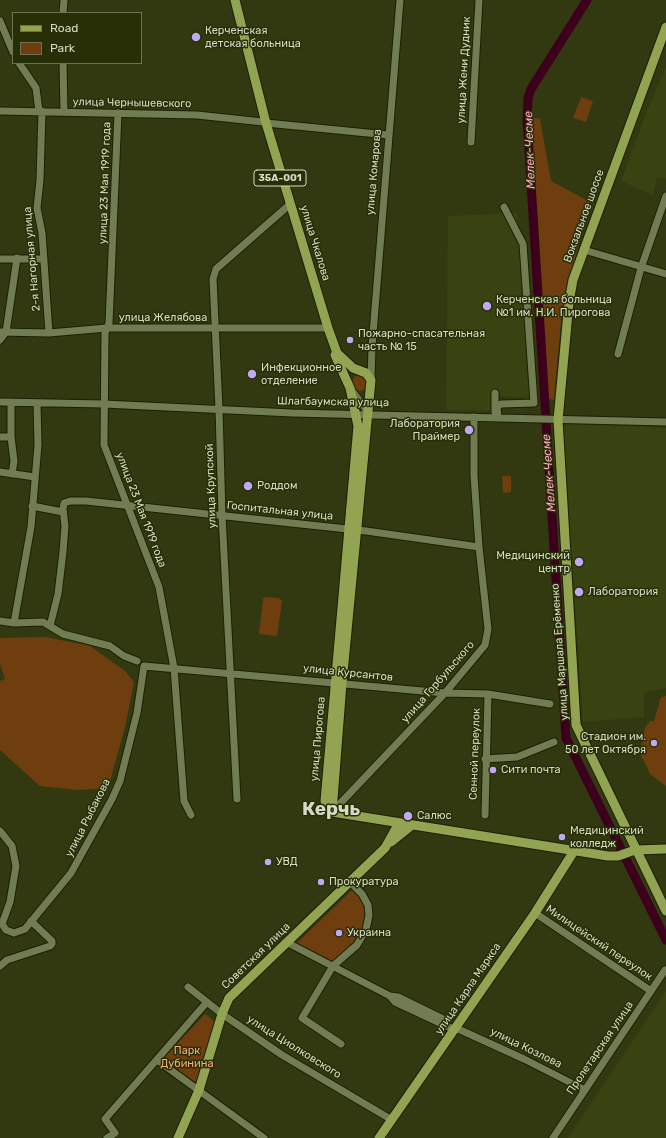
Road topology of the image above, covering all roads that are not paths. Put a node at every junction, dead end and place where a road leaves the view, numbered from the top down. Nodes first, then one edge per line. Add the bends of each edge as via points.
1 (64, 0) edge
2 (400, 0) edge
3 (479, 0) edge
4 (235, 4) edge
5 (63, 12) edge
6 (0, 22) edge
7 (666, 27) edge
8 (12, 50) edge
9 (20, 64) edge
10 (63, 64) edge
11 (0, 111) edge
12 (40, 111) junction
13 (64, 112) junction
14 (118, 113) junction
15 (265, 122) junction
16 (388, 135) junction
17 (471, 142) dead end
18 (666, 196) edge
19 (289, 205) junction
20 (504, 207) dead end
21 (584, 250) junction
22 (17, 258) junction
23 (0, 259) edge
24 (44, 259) junction
25 (641, 268) junction
26 (666, 274) edge
27 (107, 328) junction
28 (326, 328) junction
29 (215, 329) junction
30 (3, 332) edge
31 (49, 333) junction
32 (0, 340) edge
33 (372, 346) junction
34 (336, 354) junction
35 (618, 354) dead end
36 (360, 371) junction
37 (371, 385) junction
38 (350, 387) junction
39 (495, 393) dead end
40 (0, 402) edge
41 (11, 402) junction
42 (37, 403) junction
43 (104, 404) junction
44 (496, 407) junction
45 (220, 409) junction
46 (356, 414) junction
47 (367, 414) junction
48 (474, 417) junction
49 (496, 418) junction
50 (556, 420) junction
51 (666, 422) edge
52 (0, 437) edge
53 (11, 437) junction
54 (0, 472) edge
55 (12, 474) junction
56 (35, 477) junction
57 (32, 506) junction
58 (126, 506) junction
59 (63, 512) junction
60 (222, 516) junction
61 (353, 530) junction
62 (479, 547) junction
63 (0, 621) edge
64 (14, 623) junction
65 (50, 626) junction
66 (137, 661) dead end
67 (144, 666) joint
68 (174, 668) junction
69 (231, 672) junction
70 (338, 683) junction
71 (446, 693) junction
72 (488, 694) junction
73 (550, 704) dead end
74 (554, 742) dead end
75 (485, 759) junction
76 (237, 799) dead end
77 (332, 812) junction
78 (191, 815) dead end
79 (485, 815) dead end
80 (385, 820) junction
81 (399, 823) junction
82 (412, 825) junction
83 (0, 831) edge
84 (388, 844) junction
85 (666, 849) edge
86 (632, 850) junction
87 (574, 851) junction
88 (350, 882) junction
89 (666, 911) edge
90 (535, 913) junction
91 (31, 921) junction
92 (288, 943) junction
93 (0, 966) edge
94 (333, 966) junction
95 (665, 970) edge
96 (188, 987) dead end
97 (651, 991) junction
98 (207, 1002) junction
99 (222, 1014) junction
100 (456, 1028) junction
101 (341, 1044) dead end
102 (157, 1060) junction
103 (198, 1090) junction
104 (585, 1090) junction
105 (392, 1120) junction
106 (259, 1137) edge
107 (107, 1138) edge
108 (178, 1138) edge
109 (379, 1138) edge
110 (553, 1138) edge

1 - 5 street
2 - 16 street, улица Комарова
3 - 17 street, улица Жени Дудник
4 - 15 main road, улица Чкалова / 35А-001
6 - 8 street
7 - 21 main road, Вокзальное шоссе
9 - 12 street, 2-я Нагорная улица via 36,88
10 - 13 street
11 - 12 street, улица Чернышевского
12 - 13 street, улица Чернышевского
12 - 24 street, 2-я Нагорная улица via 40,180 37,208
13 - 14 street, улица Чернышевского
14 - 15 street, улица Чернышевского via 197,115
14 - 27 street, улица 23 Мая 1919 года
15 - 16 street, улица Чернышевского
15 - 19 main road, улица Чкалова / 35А-001
16 - 33 street, улица Комарова
18 - 25 street
19 - 28 main road, улица Чкалова / 35А-001
19 - 29 street, улица Крупской via 216,270 213,279
20 - 44 street via 523,244 534,403 501,404
21 - 25 street
21 - 50 main road, Вокзальное шоссе via 569,302
22 - 23 street
22 - 24 street
22 - 30 street
24 - 31 street, 2-я Нагорная улица
25 - 26 street
25 - 35 street
27 - 29 street, улица Желябова
27 - 31 street, улица Желябова
27 - 43 street, улица 23 Мая 1919 года via 104,333
28 - 29 street, улица Желябова
28 - 34 main road, улица Чкалова / 35А-001
29 - 45 street, улица Крупской
30 - 31 street, улица Желябова
30 - 32 street
33 - 36 street, улица Комарова via 368,364
33 - 37 street, улица Комарова
34 - 36 main road, улица Чкалова
34 - 38 main road, улица Чкалова
36 - 37 main road, улица Чкалова via 369,375
36 - 38 main road via 350,377
37 - 38 main road via 366,392 360,394
37 - 47 main road, улица Комарова
38 - 46 main road, улица Пирогова
38 - 47 street
39 - 44 street
40 - 41 street, Шлагбаумская улица
41 - 42 street, Шлагбаумская улица
41 - 53 street
42 - 43 street, Шлагбаумская улица
42 - 56 street via 38,445
43 - 45 street, Шлагбаумская улица
43 - 58 street, улица 23 Мая 1919 года via 104,445
44 - 49 street
45 - 46 street, Шлагбаумская улица
45 - 60 street, улица Крупской
46 - 47 street, Шлагбаумская улица
46 - 61 main road, улица Пирогова via 358,426
47 - 48 street, Шлагбаумская улица
47 - 61 main road, улица Пирогова
48 - 49 street, Шлагбаумская улица
48 - 62 street, улица Горбульского via 474,476
49 - 50 street, Шлагбаумская улица
50 - 51 street, Шлагбаумская улица
50 - 86 main road, улица Маршала Ерёменко via 576,725
52 - 53 street
53 - 55 street via 14,461
54 - 55 street
55 - 56 street
56 - 57 street
57 - 59 street
57 - 64 street via 31,527
58 - 59 street, Госпитальная улица via 70,501 64,504
58 - 60 street, Госпитальная улица
58 - 68 street, улица 23 Мая 1919 года via 159,587
59 - 65 street via 63,552 58,594
60 - 61 street, Госпитальная улица
60 - 69 street, улица Крупской
61 - 62 street, Госпитальная улица
61 - 70 main road, улица Пирогова
62 - 71 street, улица Горбульского via 488,629 485,645
63 - 64 street
64 - 65 street via 43,622
65 - 66 street via 73,637 110,646
67 - 68 street, улица Курсантов
67 - 91 street, улица Рыбакова via 137,713 120,781 71,873
68 - 69 street, улица Курсантов
68 - 78 street, улица 23 Мая 1919 года via 184,801
69 - 70 street, улица Курсантов
69 - 76 street, улица Крупской
70 - 71 street, улица Курсантов
70 - 77 main road, улица Пирогова via 325,801
71 - 72 street, улица Курсантов
71 - 77 street, улица Горбульского
72 - 73 street, улица Курсантов
72 - 75 street, Сенной переулок
74 - 75 street via 517,757
75 - 79 street, Сенной переулок
77 - 80 main road
80 - 81 main road
80 - 84 main road via 390,833
81 - 82 main road
81 - 84 main road, Советская улица
82 - 84 main road
82 - 87 main road
83 - 91 street, улица Рыбакова via 12,846 16,866 10,902 2,924 6,930 14,934 25,929
84 - 88 main road, Советская улица
85 - 86 main road
86 - 87 main road via 618,856
86 - 89 main road, улица Маршала Ерёменко
87 - 90 main road, улица Карла Маркса
88 - 92 main road, Советская улица
88 - 94 street via 366,899 369,910 368,922 357,945
90 - 97 street, Милицейский переулок
90 - 100 main road, улица Карла Маркса
91 - 93 street via 52,941 50,946 7,960
92 - 94 street, улица Козлова
92 - 99 main road, Советская улица via 229,998
94 - 100 street, улица Козлова via 390,996 395,1002
94 - 101 street via 302,1018
95 - 97 street, Пролетарская улица
96 - 98 street, улица Циолковского
97 - 104 street, Пролетарская улица
98 - 99 street, улица Циолковского
98 - 102 street
99 - 103 main road, Советская улица
99 - 105 street, улица Циолковского via 282,1055
100 - 104 street, улица Козлова
100 - 105 main road, улица Карла Маркса
102 - 103 street
102 - 107 street via 106,1119 115,1133
103 - 106 street
103 - 108 main road, Советская улица
104 - 110 street, Пролетарская улица
105 - 109 main road, улица Карла Маркса

